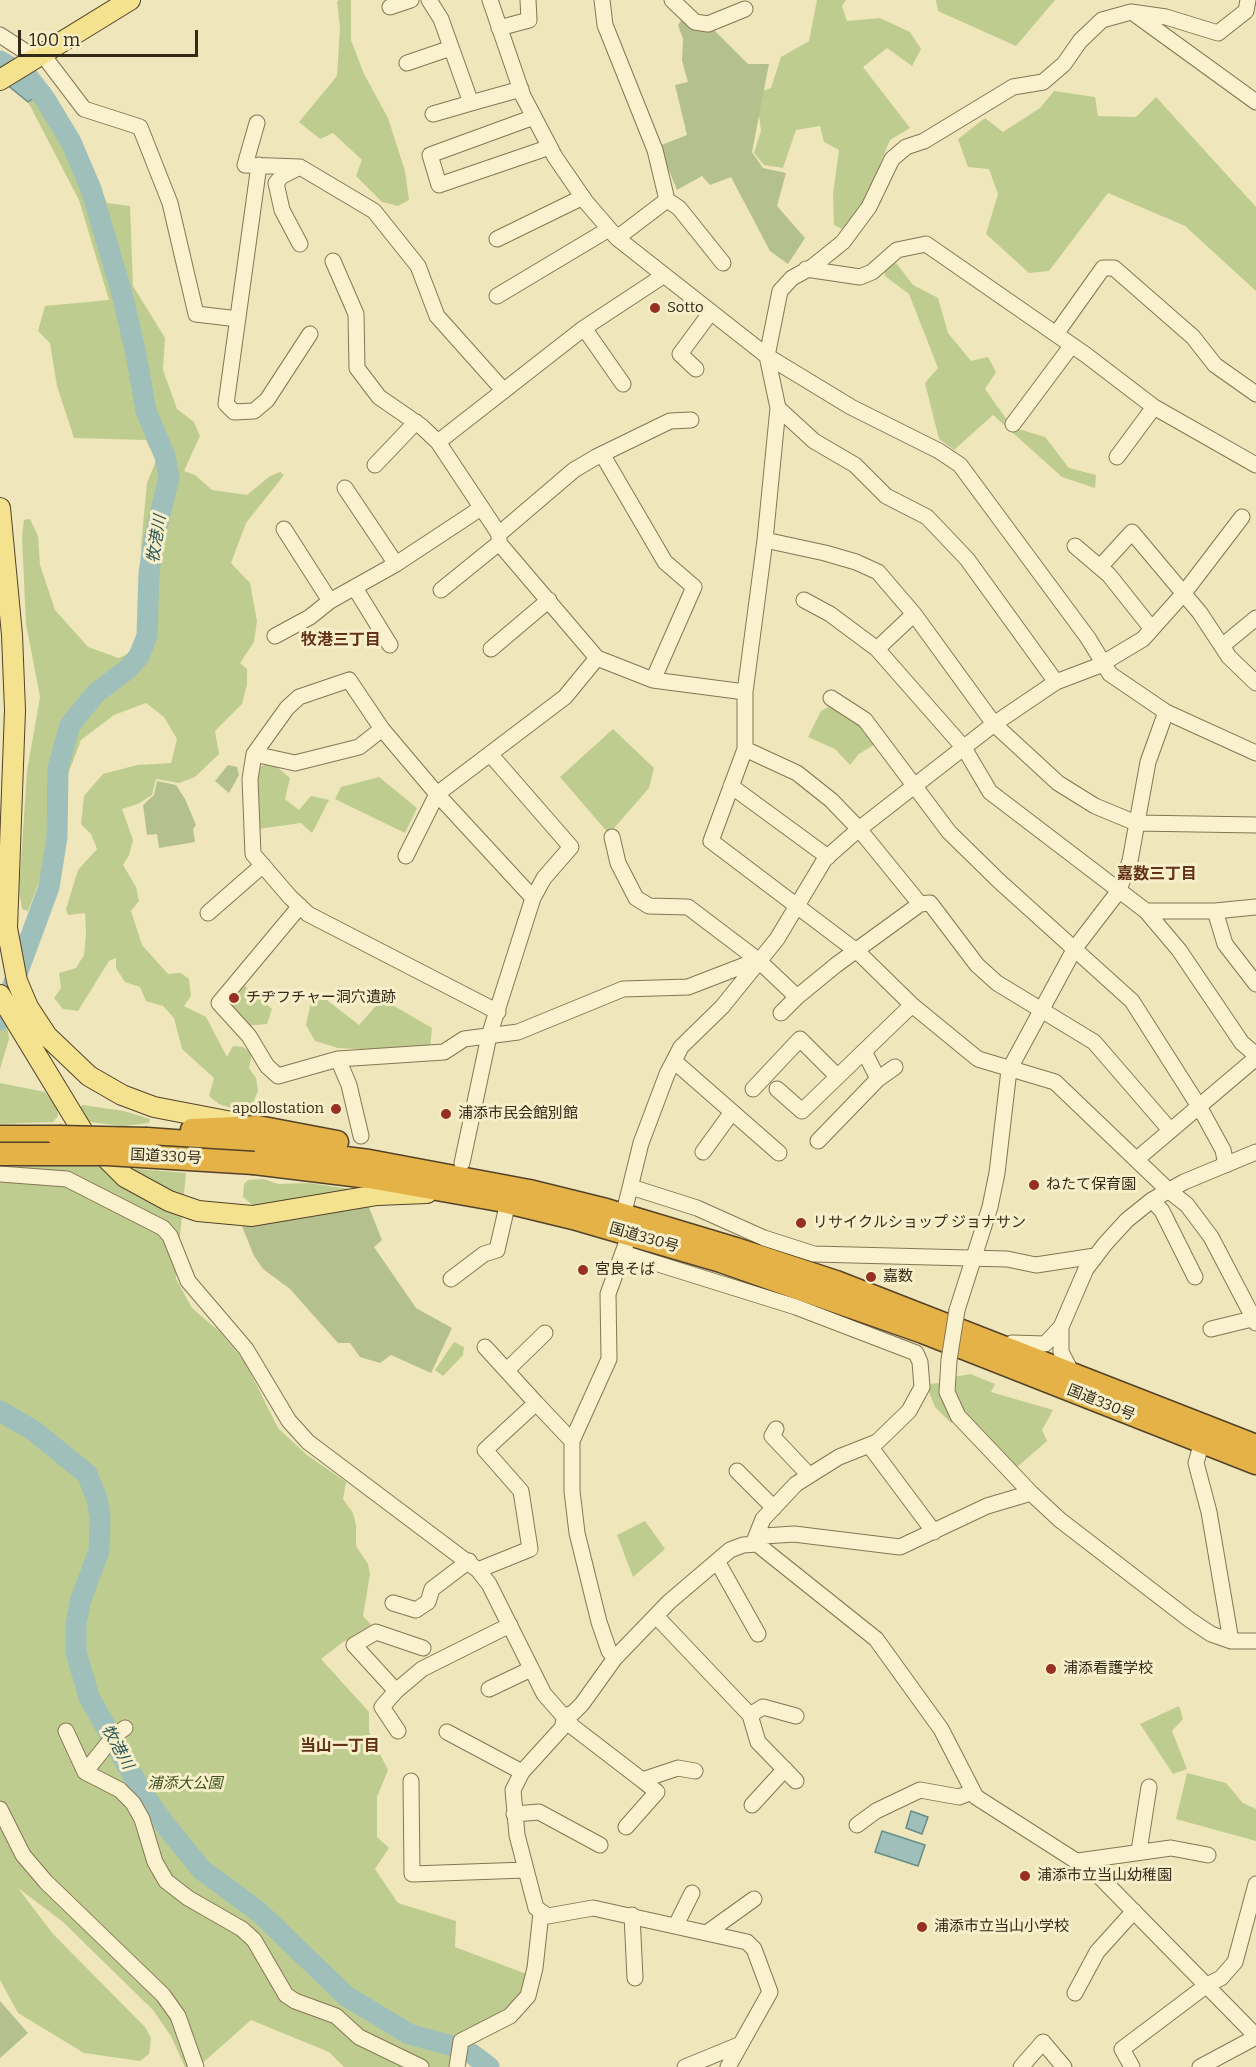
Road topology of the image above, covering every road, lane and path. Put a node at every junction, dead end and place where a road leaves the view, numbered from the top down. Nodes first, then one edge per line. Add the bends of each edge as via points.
1 (130, 0) edge
2 (411, 0) edge
3 (429, 0) edge
4 (490, 0) edge
5 (528, 0) edge
6 (602, 0) edge
7 (672, 0) edge
8 (1248, 0) edge
9 (390, 7) dead end
10 (745, 9) dead end
11 (1131, 12) junction
12 (499, 28) junction
13 (0, 35) edge
14 (451, 48) junction
15 (38, 58) junction
16 (407, 63) dead end
17 (0, 80) edge
18 (520, 89) junction
19 (1256, 102) edge
20 (471, 103) junction
21 (433, 114) dead end
22 (534, 117) junction
23 (257, 123) dead end
24 (550, 147) junction
25 (259, 165) junction
26 (300, 167) junction
27 (583, 197) junction
28 (667, 200) junction
29 (613, 234) junction
30 (497, 238) dead end
31 (300, 244) dead end
32 (333, 261) dead end
33 (723, 263) dead end
34 (806, 269) junction
35 (663, 276) junction
36 (497, 296) dead end
37 (711, 312) junction
38 (238, 319) junction
39 (584, 328) junction
40 (310, 334) dead end
41 (1056, 334) junction
42 (1072, 345) junction
43 (767, 356) junction
44 (696, 369) dead end
45 (623, 384) dead end
46 (504, 391) junction
47 (1256, 394) edge
48 (1154, 406) junction
49 (778, 408) junction
50 (691, 420) dead end
51 (416, 423) junction
52 (1013, 424) dead end
53 (438, 442) junction
54 (602, 454) junction
55 (1117, 457) dead end
56 (375, 465) dead end
57 (1256, 465) edge
58 (345, 488) dead end
59 (0, 508) edge
60 (481, 508) junction
61 (1242, 517) dead end
62 (284, 529) dead end
63 (499, 538) junction
64 (765, 540) junction
65 (1075, 546) dead end
66 (3, 561) junction
67 (396, 564) junction
68 (1100, 567) junction
69 (355, 588) junction
70 (441, 590) dead end
71 (1184, 593) junction
72 (549, 600) junction
73 (804, 600) dead end
74 (330, 601) junction
75 (914, 614) junction
76 (1256, 618) edge
77 (0, 624) edge
78 (1152, 629) junction
79 (275, 636) dead end
80 (390, 645) dead end
81 (1222, 646) junction
82 (491, 649) dead end
83 (877, 649) junction
84 (597, 658) junction
85 (1103, 663) junction
86 (653, 680) junction
87 (1056, 682) junction
88 (1256, 683) edge
89 (745, 692) junction
90 (831, 698) dead end
91 (1166, 712) junction
92 (994, 724) junction
93 (382, 729) junction
94 (964, 748) junction
95 (746, 749) junction
96 (1256, 753) edge
97 (254, 754) junction
98 (490, 754) junction
99 (731, 786) junction
100 (915, 786) junction
101 (437, 794) junction
102 (1136, 823) junction
103 (1256, 825) edge
104 (859, 829) junction
105 (612, 837) dead end
106 (406, 856) dead end
107 (828, 856) junction
108 (263, 865) junction
109 (1118, 892) junction
110 (533, 898) junction
111 (796, 904) junction
112 (920, 904) junction
113 (300, 906) junction
114 (1256, 907) edge
115 (1146, 911) junction
116 (1215, 911) junction
117 (208, 913) dead end
118 (1075, 948) junction
119 (856, 950) junction
120 (758, 960) junction
121 (1256, 984) edge
122 (0, 994) edge
123 (797, 997) junction
124 (912, 1005) junction
125 (1040, 1010) junction
126 (498, 1011) junction
127 (781, 1013) dead end
128 (489, 1036) junction
129 (864, 1051) junction
130 (1256, 1056) edge
131 (339, 1059) junction
132 (674, 1061) junction
133 (895, 1067) dead end
134 (1009, 1070) junction
135 (837, 1076) junction
136 (878, 1079) junction
137 (753, 1089) dead end
138 (777, 1089) dead end
139 (1200, 1108) junction
140 (732, 1112) junction
141 (1170, 1130) junction
142 (361, 1136) dead end
143 (0, 1137) edge
144 (818, 1141) dead end
145 (256, 1146) junction
146 (703, 1152) dead end
147 (1256, 1152) edge
148 (779, 1153) dead end
149 (0, 1154) edge
150 (1137, 1159) junction
151 (462, 1163) junction
152 (1226, 1165) junction
153 (0, 1174) edge
154 (442, 1190) junction
155 (1168, 1190) junction
156 (629, 1196) junction
157 (1152, 1200) junction
158 (508, 1202) junction
159 (693, 1235) junction
160 (626, 1243) junction
161 (1095, 1256) junction
162 (973, 1258) junction
163 (1195, 1278) dead end
164 (452, 1279) dead end
165 (1254, 1321) edge
166 (1061, 1327) junction
167 (1211, 1329) dead end
168 (545, 1333) dead end
169 (973, 1334) junction
170 (485, 1347) dead end
171 (507, 1369) junction
172 (1072, 1373) junction
173 (536, 1403) junction
174 (1184, 1427) junction
175 (776, 1429) dead end
176 (1256, 1438) edge
177 (572, 1442) junction
178 (869, 1445) junction
179 (1201, 1445) junction
180 (1256, 1446) edge
181 (1256, 1463) edge
182 (737, 1471) dead end
183 (1256, 1471) edge
184 (809, 1475) junction
185 (1031, 1493) junction
186 (774, 1508) junction
187 (934, 1532) junction
188 (753, 1544) junction
189 (717, 1561) junction
190 (473, 1565) junction
191 (393, 1603) dead end
192 (657, 1616) junction
193 (510, 1625) junction
194 (758, 1634) dead end
195 (1231, 1641) junction
196 (1256, 1641) edge
197 (423, 1648) dead end
198 (615, 1658) junction
199 (531, 1669) junction
200 (489, 1689) dead end
201 (396, 1691) junction
202 (750, 1715) junction
203 (565, 1716) junction
204 (796, 1716) dead end
205 (66, 1731) dead end
206 (398, 1731) dead end
207 (119, 1732) dead end
208 (447, 1732) dead end
209 (87, 1769) junction
210 (695, 1771) dead end
211 (522, 1772) junction
212 (642, 1780) junction
213 (411, 1781) dead end
214 (1149, 1787) dead end
215 (972, 1792) junction
216 (752, 1805) dead end
217 (0, 1809) edge
218 (514, 1814) junction
219 (857, 1825) dead end
220 (626, 1827) dead end
221 (600, 1845) dead end
222 (1139, 1851) junction
223 (1208, 1855) dead end
224 (1078, 1861) junction
225 (526, 1870) junction
226 (1256, 1884) edge
227 (692, 1893) dead end
228 (754, 1899) dead end
229 (1134, 1911) junction
230 (541, 1913) junction
231 (632, 1915) junction
232 (676, 1925) junction
233 (708, 1932) junction
234 (635, 1978) dead end
235 (1207, 1984) junction
236 (1076, 1993) dead end
237 (1256, 2036) edge
238 (741, 2044) junction
239 (458, 2056) edge
240 (196, 2067) edge
241 (421, 2067) edge
242 (685, 2067) edge
243 (728, 2067) edge
244 (1021, 2067) edge
245 (1064, 2067) edge
246 (1132, 2067) edge
247 (1200, 2067) edge

1 - 15 main road
2 - 9 street
3 - 14 street
4 - 12 street
5 - 12 street via 529,20
6 - 28 street via 604,25 655,150
7 - 10 street via 695,22 708,24
8 - 11 street via 1246,11 1218,33 1166,17
11 - 19 street
11 - 34 street via 1102,20 1043,82 1013,87 924,141 906,147 892,159 869,207 843,242
12 - 18 street
13 - 15 street
14 - 16 street
14 - 20 street
15 - 17 main road
15 - 38 street via 84,110 140,127 170,203 196,314
18 - 20 street
18 - 22 street
20 - 21 street
22 - 24 street
22 - 24 street via 430,155 439,185
23 - 25 street via 244,165
24 - 27 street
25 - 26 street
25 - 38 street
26 - 31 street via 276,183 282,210
26 - 46 street via 374,211 418,266 437,316
27 - 29 street
27 - 30 street
28 - 29 street
28 - 33 street via 679,208
29 - 35 street
29 - 36 street
32 - 51 street via 356,314 357,368 379,397
34 - 41 street via 860,278 897,250 926,244
34 - 43 street via 780,291
35 - 37 street
35 - 39 street
37 - 43 street
37 - 44 street via 680,354
38 - 40 street via 226,404 234,412 254,411 267,400
39 - 45 street
39 - 46 street
41 - 42 street
41 - 47 street via 1103,268 1114,268 1193,337 1215,365
42 - 48 street
42 - 52 street
43 - 49 street
43 - 85 street via 851,407 960,465
46 - 53 street
48 - 55 street
48 - 57 street
49 - 64 street
49 - 87 street via 814,441 855,465 886,496 927,517 967,559
50 - 54 street via 670,421
51 - 53 street
51 - 56 street
53 - 60 street
54 - 63 street via 574,470
54 - 86 street via 665,562 694,587
58 - 67 street
59 - 66 main road
60 - 63 street
60 - 67 street
61 - 71 street
62 - 74 street
63 - 70 street
63 - 72 street
64 - 75 street via 825,553 878,572
64 - 89 street
65 - 68 street
66 - 77 main road
66 - 145 main road via 14,670 7,928 13,966 28,1007 47,1036 89,1076 138,1101 195,1116
67 - 69 street
68 - 71 street via 1132,532
68 - 78 street
69 - 74 street
69 - 80 street
71 - 78 street
71 - 81 street
72 - 82 street
72 - 84 street
73 - 83 street
74 - 79 street
75 - 83 street
75 - 92 street
76 - 81 street
78 - 85 street via 1143,639
81 - 88 street
83 - 94 street
84 - 86 street
84 - 98 street via 565,697
85 - 87 street
85 - 91 street via 1110,674
86 - 89 street
87 - 92 street
89 - 95 street
90 - 100 street via 865,720
91 - 96 street
91 - 102 street via 1148,762
92 - 94 street
92 - 102 street via 1058,783 1095,806
93 - 97 street via 359,747 295,763
93 - 97 street via 350,681 299,697
93 - 101 street
94 - 100 street
94 - 109 street via 990,792
95 - 99 street
95 - 104 street via 797,773
97 - 108 street via 250,779 253,854
98 - 101 street
98 - 110 street via 572,847 544,878
99 - 107 street
99 - 111 street via 711,841
100 - 104 street
100 - 118 street via 949,832
101 - 106 street
101 - 110 street
102 - 103 street
102 - 109 street via 1130,861
104 - 107 street
104 - 112 street
105 - 120 street via 618,863 636,898 649,906 688,908
107 - 111 street
108 - 113 street
108 - 117 street
109 - 115 street
109 - 118 street
110 - 126 street
111 - 119 street
111 - 120 street via 777,939
112 - 119 street
112 - 125 street via 930,903 977,965 997,983
113 - 126 street via 331,927
113 - 131 street via 219,1003 278,1076
114 - 116 street
115 - 116 street
115 - 130 street via 1179,950 1242,1043
116 - 121 street via 1225,944
118 - 125 street
118 - 139 street via 1132,1001
119 - 123 street
119 - 124 street
120 - 123 street
120 - 128 street via 688,987 623,989 518,1032
120 - 132 street via 722,1007 681,1047
122 - 154 main road via 88,1140 113,1167 169,1201 198,1211 252,1216 370,1196
123 - 127 street
124 - 129 street
124 - 134 street via 978,1059
125 - 134 street
125 - 141 street via 1094,1042
126 - 128 street
128 - 131 street via 464,1039 444,1052
128 - 151 street
129 - 135 street
129 - 136 street
130 - 139 street
131 - 142 street
132 - 140 street
132 - 156 street via 641,1143
133 - 136 street
134 - 150 street via 1055,1082
134 - 162 street via 998,1173
135 - 137 street via 800,1039
135 - 138 street via 802,1111
136 - 144 street
139 - 141 street
139 - 152 street via 1223,1150
140 - 146 street
140 - 148 street
141 - 150 street
143 - 145 highway, 国道330号, bridge via 147,1139 190,1130
145 - 149 highway, 国道330号, bridge via 107,1154
145 - 151 highway
145 - 154 highway, 国道330号 via 369,1177
145 - 159 highway, 国道330号 via 460,1177 606,1210
147 - 152 street
150 - 155 street
151 - 156 highway via 576,1189
152 - 155 street
153 - 190 street via 67,1179 163,1228 188,1281 246,1348 289,1421 308,1442
154 - 158 highway, 国道330号
155 - 157 street
155 - 165 street via 1187,1205 1211,1237
156 - 159 highway
156 - 162 street via 697,1208 798,1251 826,1256
157 - 161 street via 1127,1220
157 - 163 street via 1162,1211
158 - 160 highway, 国道330号
158 - 164 street via 497,1250 484,1254
159 - 169 highway, 国道330号
160 - 174 highway, 国道330号 via 743,1268
160 - 177 street via 608,1294 609,1359
160 - 178 street via 916,1353 922,1388 909,1411 886,1435
161 - 162 street via 1035,1265
161 - 166 street
162 - 185 street, bridge via 957,1310 947,1392 958,1416
165 - 167 street
166 - 169 street via 1049,1341 1036,1346
166 - 172 street via 1061,1352
168 - 171 street
169 - 172 highway, 国道330号
170 - 171 street
171 - 173 street
172 - 174 highway, 国道330号
173 - 177 street
173 - 190 street via 485,1450 521,1491 530,1549
174 - 176 highway
174 - 179 highway
174 - 180 highway, 国道330号
174 - 181 highway, 国道330号
175 - 184 street via 772,1437
177 - 198 street via 577,1533 599,1622
178 - 184 street
178 - 187 street
179 - 183 highway
179 - 195 street via 1196,1463 1209,1512
182 - 186 street
184 - 186 street
185 - 187 street via 987,1506
185 - 195 street via 1190,1620
186 - 188 street via 763,1519
187 - 188 street via 900,1547 794,1534 764,1536
188 - 189 street via 735,1547
188 - 215 street via 780,1560 876,1639 941,1729
189 - 192 street
189 - 194 street
190 - 191 street via 432,1589 428,1602 417,1610
190 - 193 street via 489,1584
192 - 198 street
192 - 202 street
193 - 199 street
193 - 201 street via 422,1669
195 - 196 street
197 - 201 street via 376,1632 354,1645
198 - 203 street via 582,1704
199 - 200 street
199 - 203 street via 552,1704
201 - 206 street via 382,1707
202 - 204 street via 763,1707
202 - 216 street via 758,1742 790,1775
203 - 211 street via 562,1728
203 - 212 street via 573,1727
205 - 209 street
207 - 209 street
208 - 211 street
209 - 241 street via 133,1803 166,1881 254,1940 286,1995 336,2016 359,2037
210 - 212 street via 678,1768
211 - 218 street via 513,1790
212 - 220 street via 660,1788
213 - 225 street via 412,1874
214 - 222 street
215 - 219 street via 959,1797 920,1790 876,1811
215 - 224 street via 997,1812
217 - 240 street via 23,1855 46,1882 163,1995 178,2016
218 - 221 street via 539,1812
218 - 225 street
222 - 223 street via 1171,1848
222 - 224 street
224 - 229 street
225 - 230 street via 536,1908
226 - 235 street via 1235,1962 1221,1978
227 - 232 street
228 - 233 street
229 - 235 street
229 - 236 street via 1097,1952
230 - 231 street via 548,1916 593,1908
230 - 239 street via 528,1996 510,2016 471,2034
231 - 232 street
231 - 234 street
232 - 233 street
233 - 238 street via 747,1942 754,1949 770,1992
235 - 237 street
235 - 246 street via 1122,2049
237 - 247 street
238 - 242 street
238 - 243 street
244 - 245 street via 1043,2042

